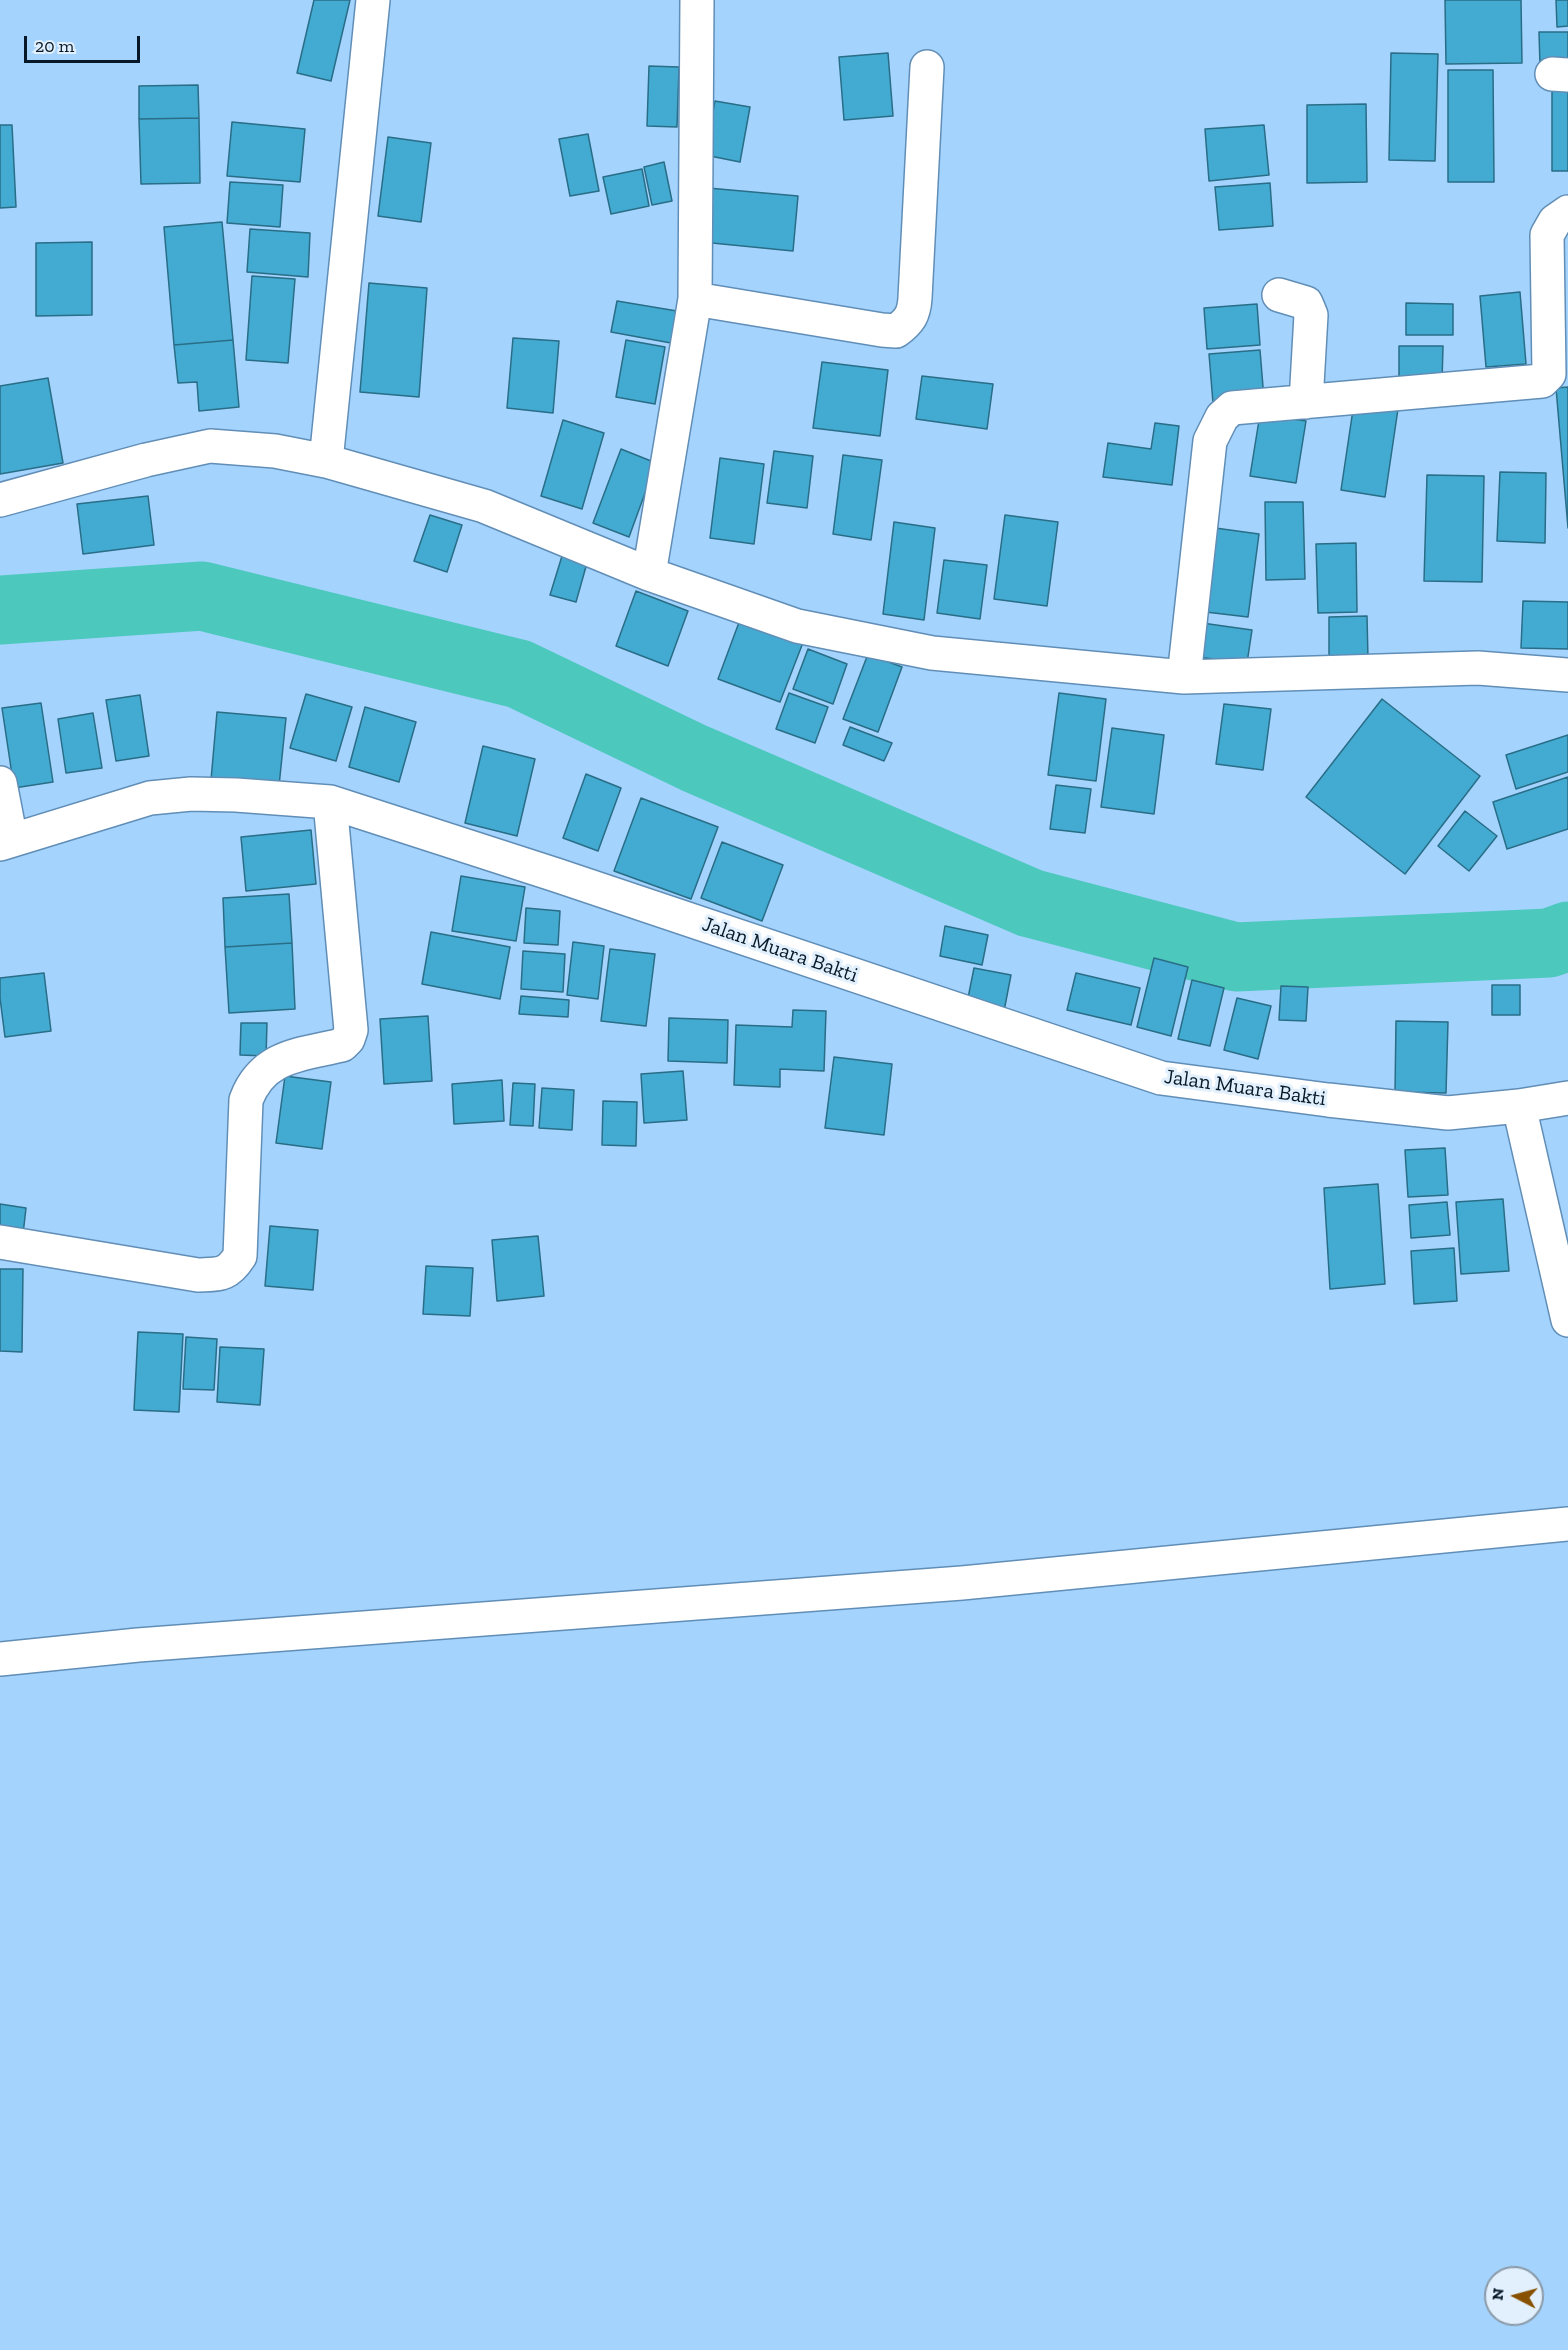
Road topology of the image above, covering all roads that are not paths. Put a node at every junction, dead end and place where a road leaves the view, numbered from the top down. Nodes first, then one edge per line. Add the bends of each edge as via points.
1 (373, 0) edge
2 (697, 0) edge
3 (927, 67) dead end
4 (1568, 212) edge
5 (1279, 295) dead end
6 (694, 299) junction
7 (1306, 402) junction
8 (326, 461) junction
9 (0, 500) edge
10 (649, 574) junction
11 (1568, 675) edge
12 (1184, 677) junction
13 (0, 783) edge
14 (330, 802) junction
15 (5, 842) edge
16 (1568, 1098) edge
17 (1520, 1106) junction
18 (0, 1242) edge
19 (1568, 1320) edge
20 (1568, 1524) edge
21 (0, 1659) edge

1 - 8 street
2 - 6 street
3 - 6 street via 914,315 905,325 896,331 882,330
4 - 7 street via 1555,221 1547,235 1549,374 1542,381
5 - 7 street via 1306,303 1311,315
6 - 10 street
7 - 12 street via 1232,408 1217,425 1210,441
8 - 9 street via 275,451 210,446
8 - 10 street via 484,506
10 - 12 street via 797,626 932,653
11 - 12 street via 1478,668
13 - 15 street
14 - 15 street, Jalan Muara Bakti via 191,794 150,798
14 - 17 street, Jalan Muara Bakti via 1161,1078 1448,1113
14 - 18 street via 351,1030 342,1045 277,1063 252,1084 246,1100 240,1256 232,1268 224,1274 198,1275
16 - 17 street, Jalan Muara Bakti
17 - 19 street
20 - 21 street via 962,1582

